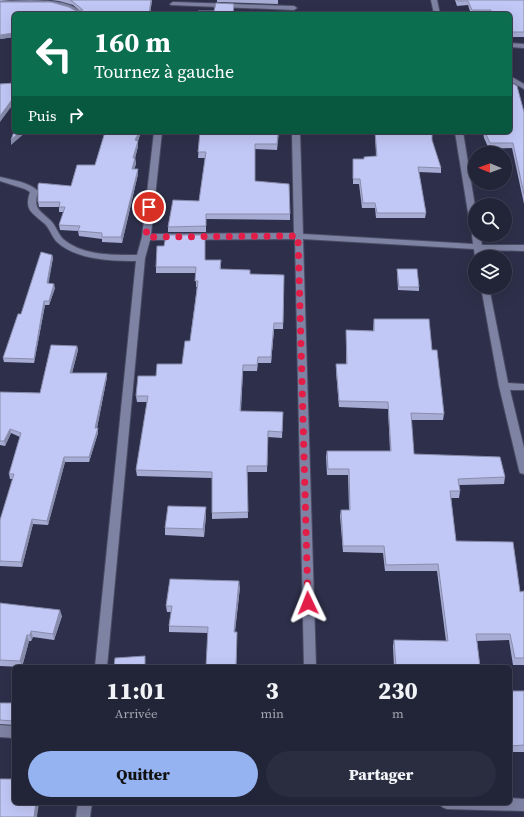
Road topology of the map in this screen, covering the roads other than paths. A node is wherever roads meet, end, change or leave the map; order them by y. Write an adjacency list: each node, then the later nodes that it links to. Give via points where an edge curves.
1 (294, 0): 5 (street)
2 (434, 0): 7 (street)
3 (0, 3): 6 (street, via 63,1 74,6)
4 (173, 5): 5 (street)
5 (294, 11)
6 (78, 12)
7 (437, 12)
8 (512, 46): 9 (street)
9 (524, 46)
10 (512, 79): 11 (street)
11 (524, 87)
12 (158, 134): 18 (street)
13 (296, 134): 17 (street)
14 (459, 134): 16 (street)
15 (0, 179): 22 (street, via 34,191 30,202 33,211 49,224 60,240 82,252 108,257)
16 (470, 198)
17 (298, 236): 18 (street); 20 (street); 28 (street)
18 (146, 237): 22 (street)
19 (477, 242): 20 (street)
20 (478, 248): 21 (street)
21 (524, 248)
22 (141, 258): 27 (street)
23 (486, 294): 24 (street)
24 (504, 386): 25 (street); 26 (street)
25 (524, 387)
26 (524, 470)
27 (102, 665)
28 (310, 665)
29 (0, 731): 30 (street)
30 (12, 732)
31 (85, 805): 34 (street)
32 (512, 805): 33 (street)
33 (524, 805)
34 (83, 817)

